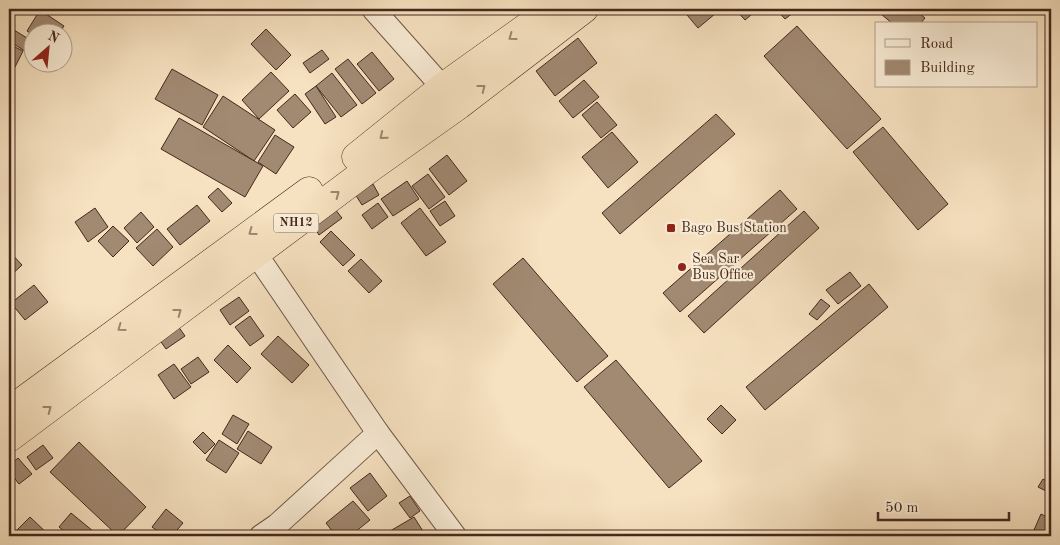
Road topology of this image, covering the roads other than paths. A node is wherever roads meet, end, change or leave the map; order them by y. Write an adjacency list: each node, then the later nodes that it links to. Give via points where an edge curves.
1 (373, 9): 4 (street)
2 (552, 9): 4 (highway, NH12, one-way to 4)
3 (584, 9): 4 (highway, NH12, one-way to 3)
4 (451, 96): 5 (highway, NH12, one-way to 4, via 365,172); 6 (highway, NH12, one-way to 6, via 357,157)
5 (256, 254): 7 (street); 8 (highway, NH12, one-way to 5)
6 (9, 411)
7 (378, 433): 9 (street); 10 (street)
8 (9, 438)
9 (275, 533)
10 (455, 536)

